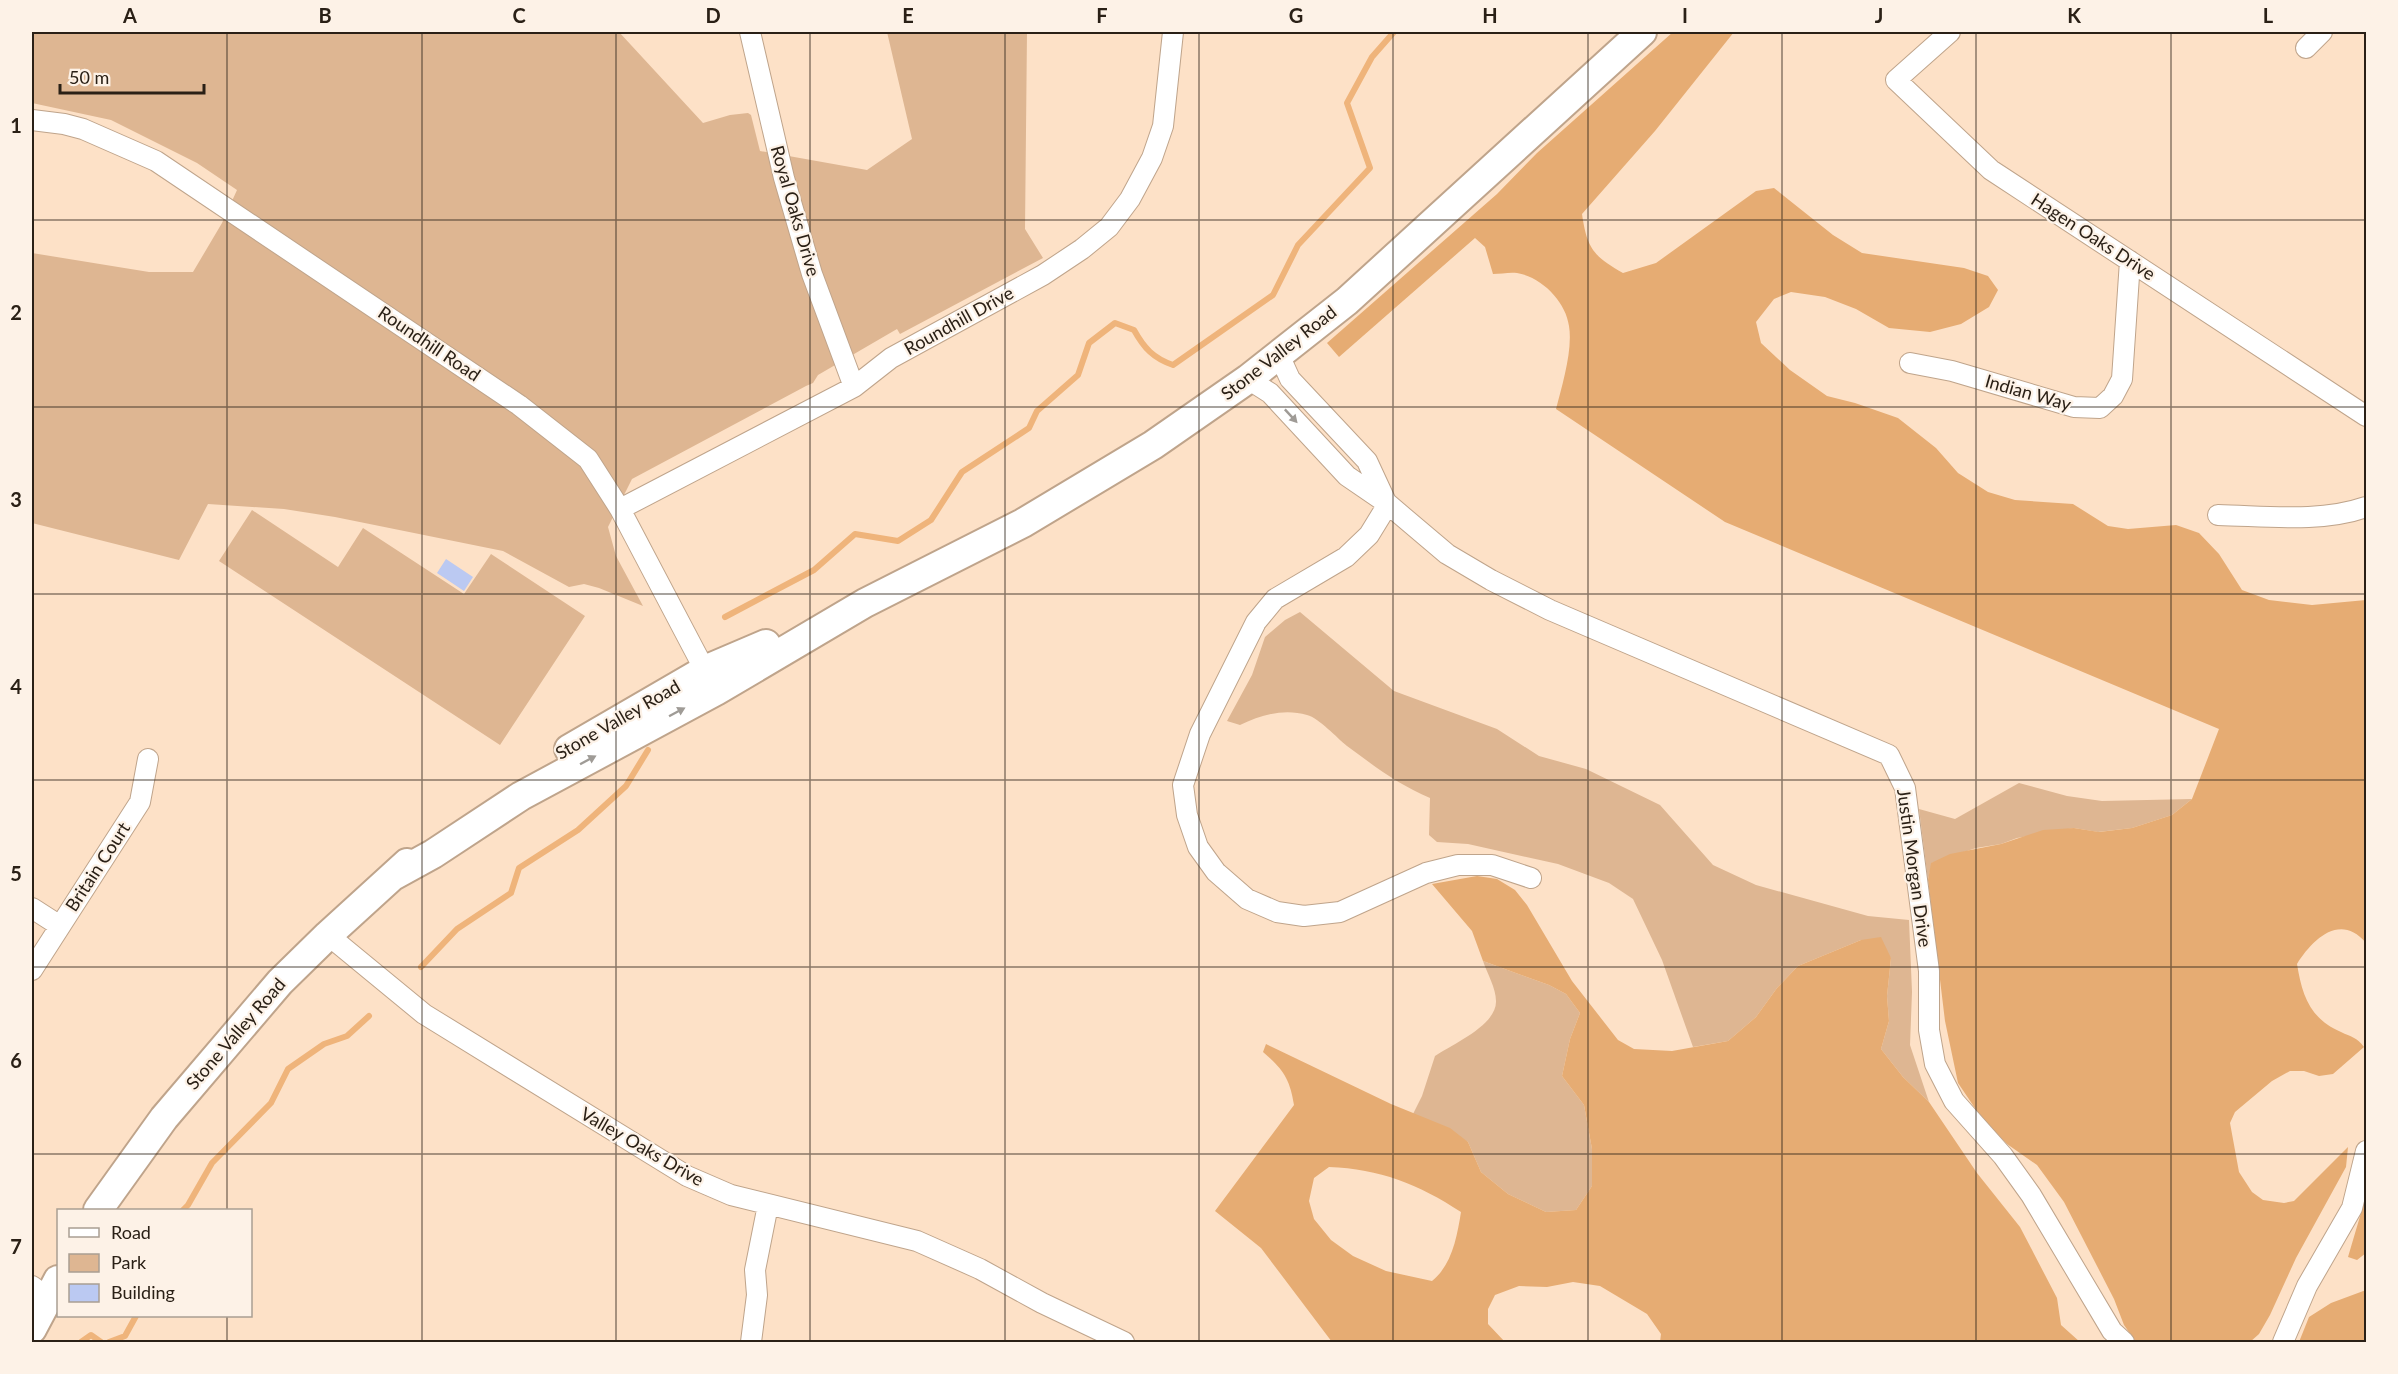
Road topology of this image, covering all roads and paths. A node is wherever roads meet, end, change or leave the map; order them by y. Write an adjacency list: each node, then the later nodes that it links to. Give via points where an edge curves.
1 (750, 32): 12 (street, Royal Oaks Drive, via 793,210)
2 (1173, 32): 12 (street, Roundhill Drive, via 1163,126 1152,158 1130,199 1109,227 1043,275 891,358)
3 (1642, 32): 9 (street, Stone Valley Road, via 1347,301)
4 (1950, 32): 8 (street, Hagen Oaks Drive, via 1896,80 1991,170)
5 (2322, 32): 6 (street)
6 (2306, 48)
7 (32, 120): 16 (street, Roundhill Road, via 83,129 156,160 528,411 588,459)
8 (2130, 261): 10 (street, Indian Way, via 2122,380 2100,408 2074,407 1952,371); 13 (street, Hagen Oaks Drive)
9 (1279, 356): 11 (street, Stone Valley Road); 14 (street, via 1290,379 1367,461)
10 (1910, 363)
11 (1248, 379): 14 (street, Justin Morgan Drive, one-way to 14, via 1270,393 1347,476); 18 (street, Stone Valley Road, via 1154,445 1023,523)
12 (854, 387): 16 (street, Roundhill Drive)
13 (2367, 416)
14 (1388, 504): 20 (street, via 1369,535 1346,557 1275,599 1256,622 1200,734 1183,785 1187,815 1198,847 1215,872 1246,899 1277,912 1304,916 1340,912 1426,873 1458,865 1492,865); 32 (street, Justin Morgan Drive, via 1447,554 1540,605 1889,755 1905,788 1929,971 1929,1030 1935,1064 1954,1101 2031,1195 2112,1331)
15 (2367, 507): 17 (street, via 2302,518)
16 (620, 508): 18 (street, Roundhill Road)
17 (2218, 515)
18 (710, 681): 23 (street, Stone Valley Road, via 393,876)
19 (148, 759): 22 (street, Britain Court, via 140,802)
20 (1531, 878)
21 (32, 908): 22 (street)
22 (60, 926): 24 (street, Britain Court)
23 (328, 935): 26 (street, Valley Oaks Drive, via 424,1014 613,1132 687,1176 731,1195); 27 (street, Stone Valley Road, via 280,982 164,1118)
24 (32, 970)
25 (2367, 1150): 33 (street, via 2352,1208 2307,1286)
26 (768, 1205): 30 (street, via 755,1270 757,1295); 31 (street, Valley Oaks Drive, via 917,1242 980,1269)
27 (99, 1209)
28 (46, 1288): 29 (street)
29 (32, 1329)
30 (751, 1342)
31 (1124, 1342)
32 (2124, 1342)
33 (2283, 1342)

